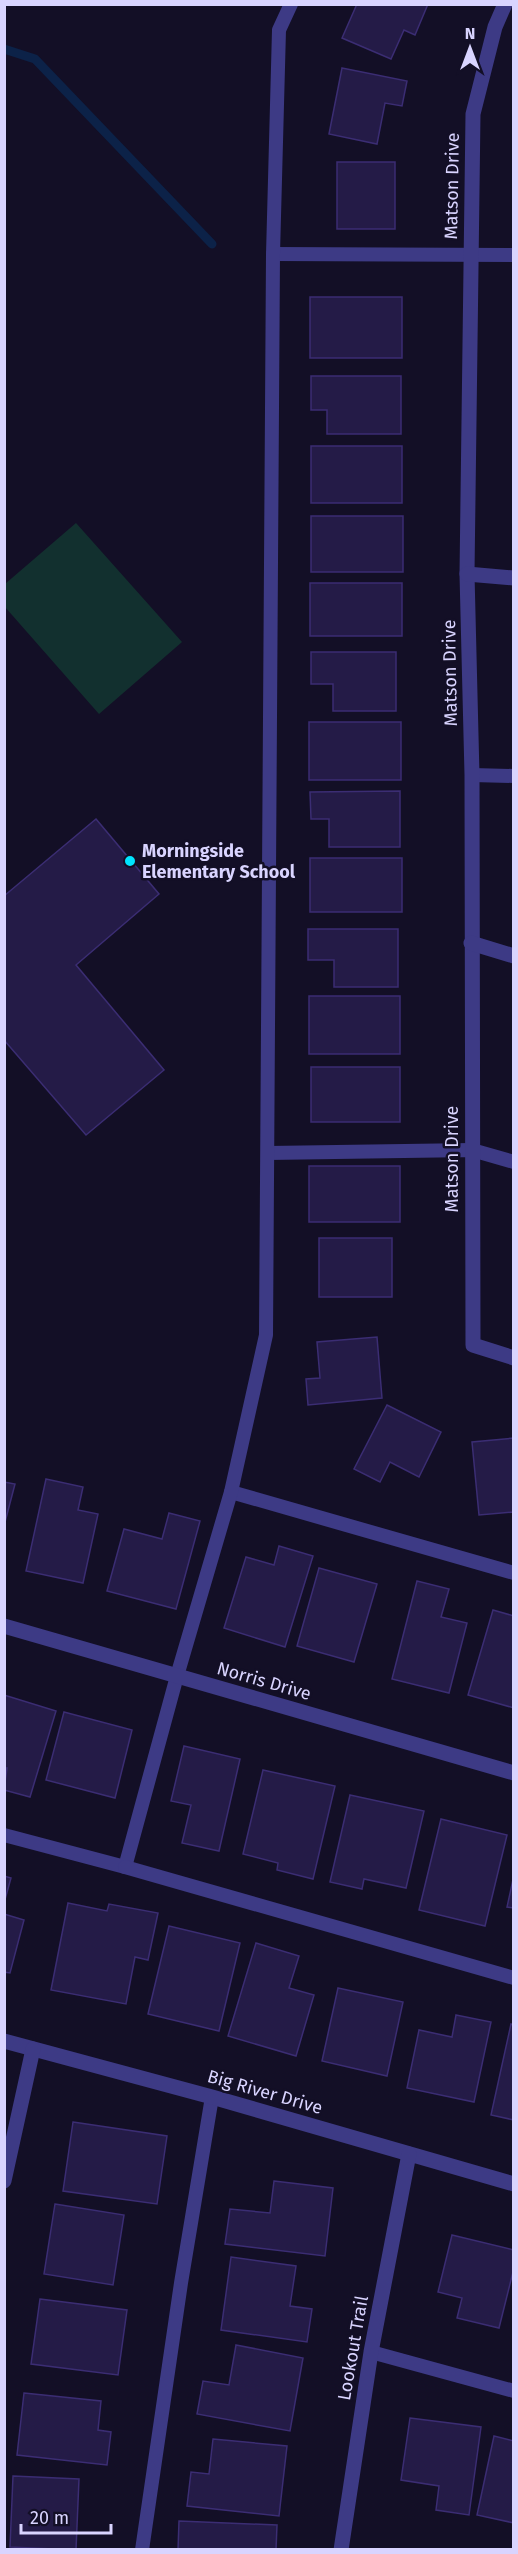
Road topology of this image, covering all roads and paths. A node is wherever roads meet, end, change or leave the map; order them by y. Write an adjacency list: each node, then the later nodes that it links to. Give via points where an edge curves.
1 (291, 4): 3 (lane, via 279,30)
2 (505, 4): 4 (street, Matson Drive, via 495,27 473,114)
3 (273, 254): 4 (lane); 13 (lane)
4 (471, 254): 5 (lane); 6 (street, Matson Drive)
5 (513, 255)
6 (467, 574): 7 (street); 8 (street, Matson Drive)
7 (513, 578)
8 (472, 775): 9 (lane); 10 (street, Matson Drive)
9 (513, 776)
10 (471, 943): 11 (street); 12 (street, Matson Drive)
11 (513, 956)
12 (472, 1150): 13 (lane); 14 (lane); 15 (street, Matson Drive, via 473,1345)
13 (268, 1154): 16 (lane, via 266,1335)
14 (513, 1162)
15 (513, 1358)
16 (231, 1492): 17 (lane); 19 (lane)
17 (513, 1573)
18 (4, 1626): 19 (street, Norris Drive)
19 (177, 1676): 20 (street, Norris Drive); 22 (lane)
20 (513, 1773)
21 (4, 1836): 22 (lane)
22 (125, 1867): 23 (lane)
23 (513, 1978)
24 (4, 2041): 25 (street, Big River Drive)
25 (33, 2049): 26 (street, Big River Drive); 28 (street)
26 (212, 2097): 27 (street, Big River Drive); 32 (lane)
27 (409, 2154): 29 (street, Big River Drive); 30 (street, Lookout Trail)
28 (4, 2181)
29 (513, 2184)
30 (371, 2352): 31 (lane); 33 (street, Lookout Trail)
31 (513, 2391)
32 (142, 2550)
33 (341, 2550)

